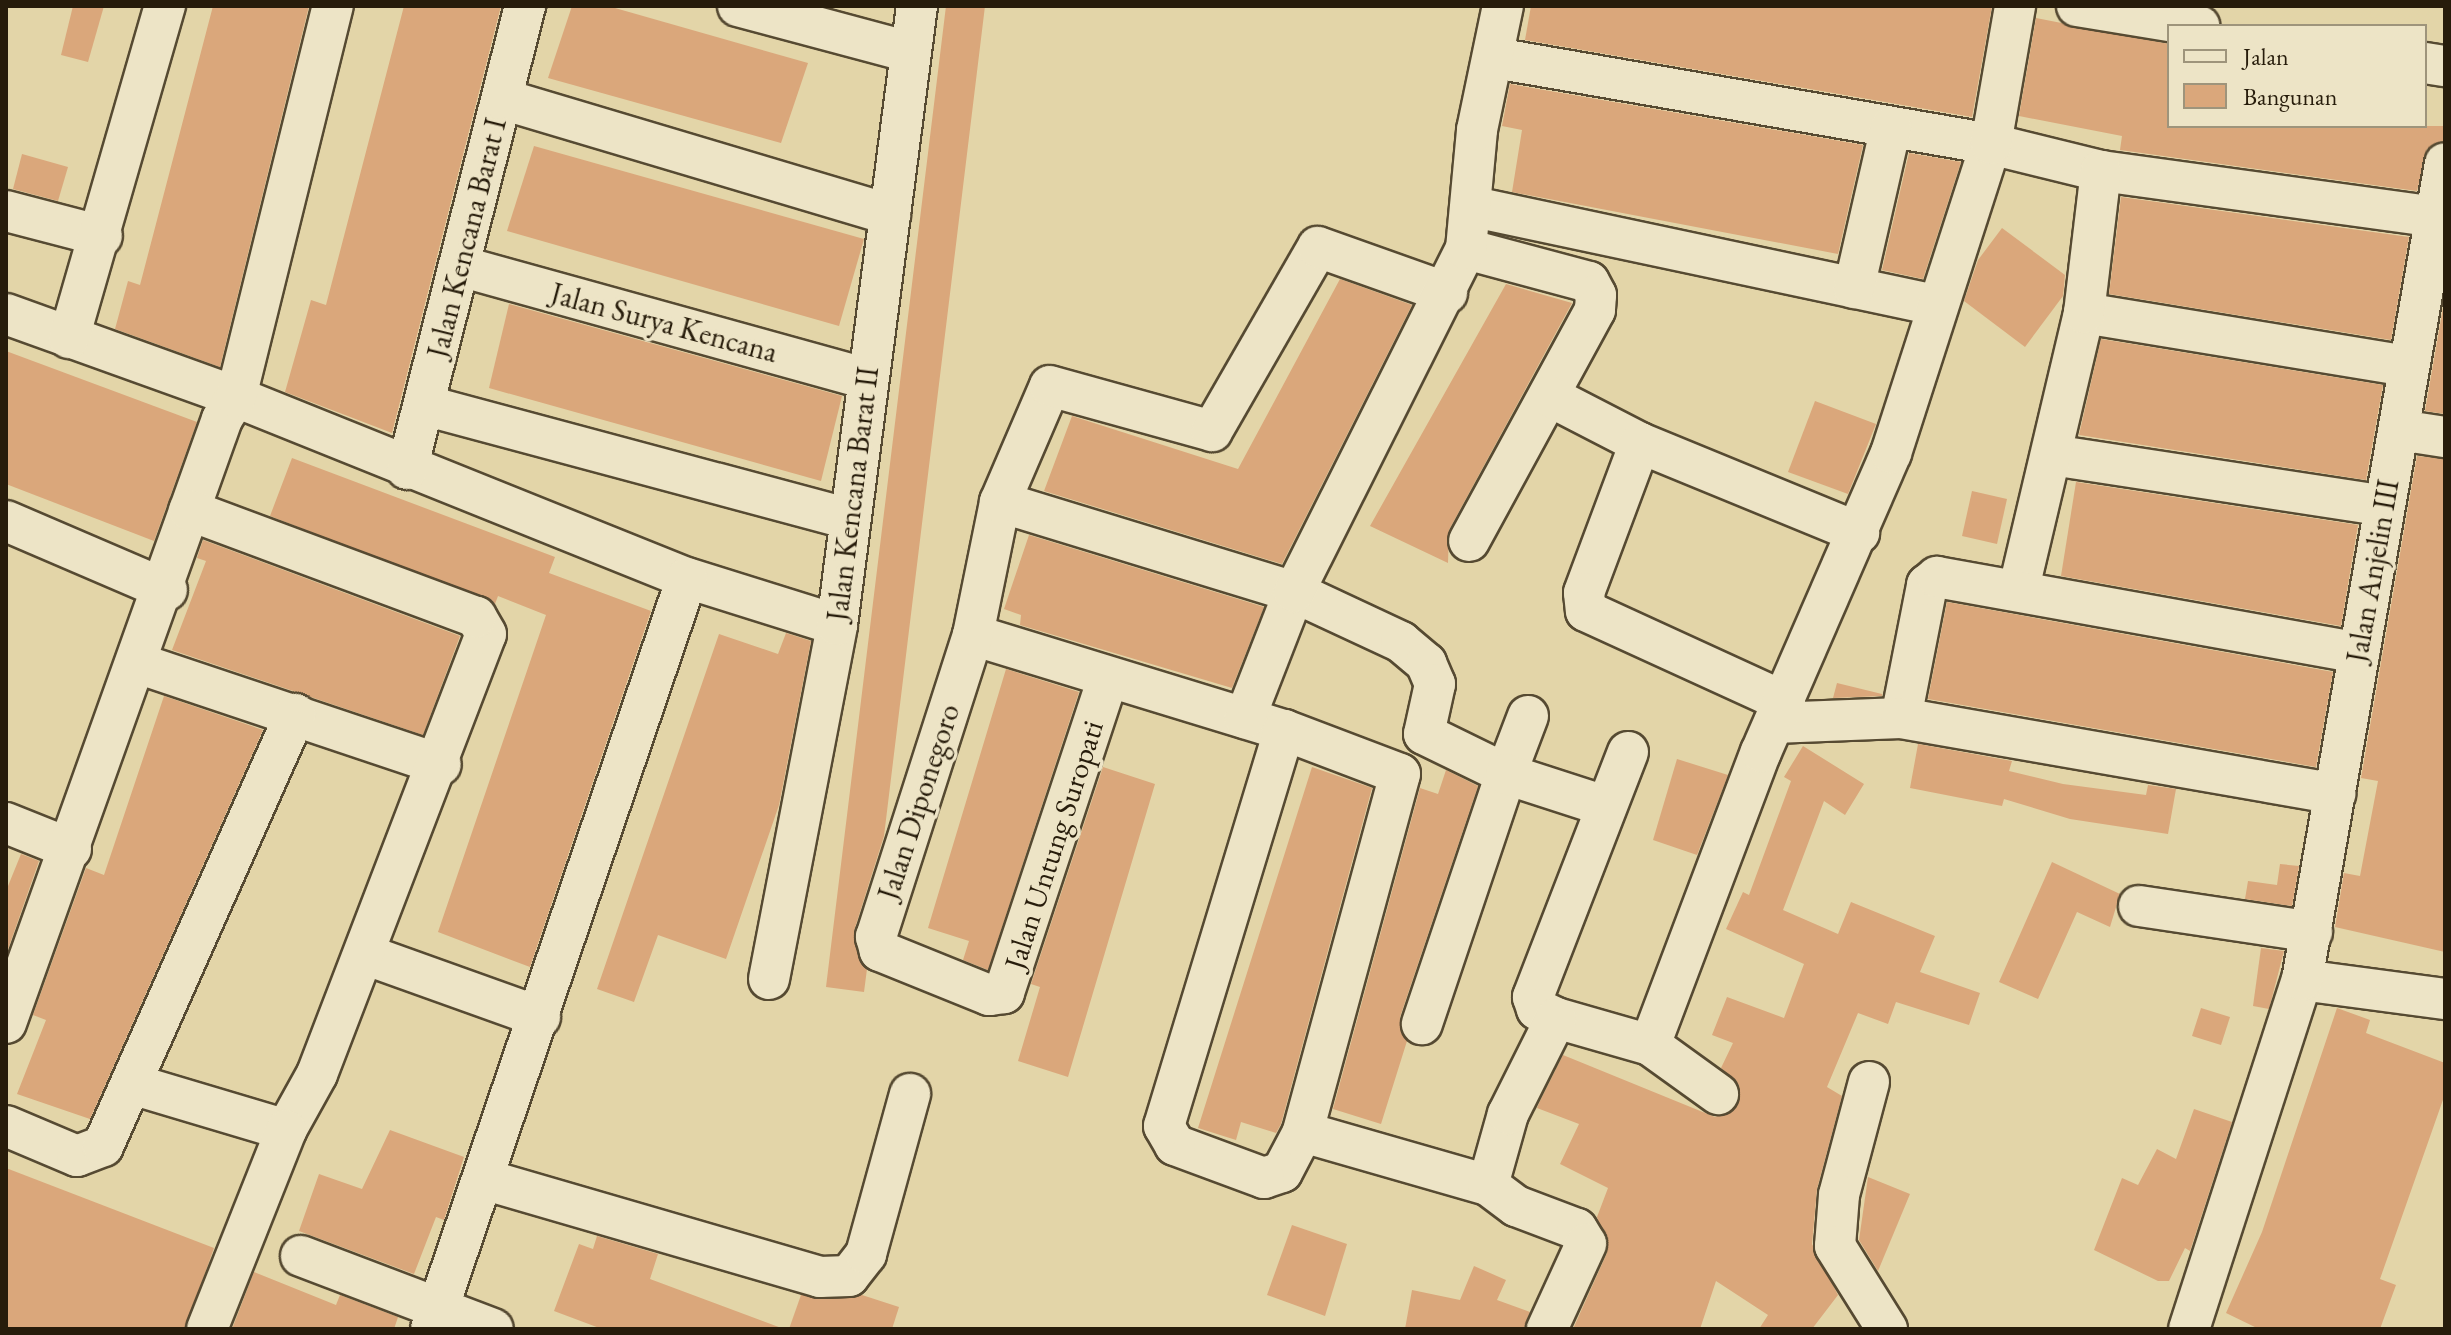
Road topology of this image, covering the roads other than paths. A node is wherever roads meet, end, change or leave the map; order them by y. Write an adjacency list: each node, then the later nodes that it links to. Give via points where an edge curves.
1 (165, 6): 21 (street)
2 (333, 6): 33 (street)
3 (525, 6): 12 (street, Jalan Kencana Barat I)
4 (738, 6): 10 (street)
5 (917, 6): 10 (street, Jalan Kencana Barat II)
6 (1503, 6): 11 (street)
7 (2015, 6): 14 (street)
8 (2077, 6): 9 (street)
9 (2187, 24)
10 (910, 52): 19 (street, Jalan Kencana Barat II)
11 (1495, 58): 13 (street); 17 (street, via 1477,130)
12 (502, 99): 19 (street); 23 (street, Jalan Kencana Barat I)
13 (1891, 127): 14 (street); 24 (street)
14 (1991, 144): 16 (street); 26 (street)
15 (2445, 163): 20 (street, Jalan Anjelin III)
16 (2101, 171): 20 (street); 27 (street)
17 (1474, 207): 22 (street); 24 (street)
18 (6, 211): 21 (street)
19 (890, 215): 31 (street, Jalan Kencana Barat II)
20 (2435, 217): 30 (street, Jalan Anjelin III)
21 (102, 236): 29 (street)
22 (1466, 249): 25 (street); 32 (street, via 1589,282 1595,310)
23 (460, 266): 31 (street, Jalan Surya Kencana); 34 (street, Jalan Kencana Barat I)
24 (1854, 288): 26 (street)
25 (1447, 293): 40 (street, via 1318,247 1222,424 1199,430 1050,386); 50 (street)
26 (1938, 306): 45 (street)
27 (2084, 313): 30 (street); 38 (street)
28 (6, 314): 29 (street)
29 (69, 338): 33 (street)
30 (2409, 366): 35 (street, Jalan Anjelin III)
31 (868, 379): 43 (street, Jalan Kencana Barat II)
32 (1549, 396): 37 (street); 46 (street)
33 (236, 397): 39 (street); 42 (street)
34 (424, 405): 39 (street, Jalan Kencana Barat I); 43 (street)
35 (2399, 430): 36 (street); 41 (street, Jalan Anjelin III)
36 (2445, 437)
37 (1640, 443): 45 (street); 56 (street, via 1584,593 1586,611)
38 (2052, 455): 41 (street); 48 (street)
39 (407, 469): 47 (street)
40 (1000, 502): 50 (street); 52 (street)
41 (2384, 506): 53 (street, Jalan Anjelin III)
42 (189, 510): 49 (street); 63 (street, via 485,625)
43 (850, 519): 51 (street, Jalan Kencana Barat II)
44 (6, 521): 49 (street)
45 (1859, 533): 56 (street)
46 (1469, 541)
47 (687, 578): 51 (street); 76 (street)
48 (2019, 588): 53 (street); 60 (street, via 1932,579)
49 (167, 590): 54 (street)
50 (1294, 592): 59 (street); 64 (street, via 1417,652 1435,684 1424,734)
51 (837, 625): 73 (street, Jalan Kencana Barat II)
52 (973, 635): 55 (street); 72 (street, Jalan Diponegoro, via 876,937)
53 (2359, 653): 65 (street, Jalan Anjelin III)
54 (140, 664): 57 (street); 68 (street)
55 (1108, 678): 59 (street); 72 (street, Jalan Untung Suropati, via 1004,993 989,995)
56 (1780, 712): 60 (street); 80 (street)
57 (295, 714): 63 (street); 82 (street)
58 (1528, 716): 64 (street)
59 (1245, 718): 61 (street)
60 (1901, 718): 65 (street)
61 (1284, 730): 87 (street, via 1388,766 1402,785); 87 (street, via 1165,1137 1264,1178 1282,1172)
62 (1628, 752): 66 (street)
63 (441, 765): 71 (street)
64 (1506, 774): 66 (street); 79 (street)
65 (2335, 794): 70 (street, Jalan Anjelin III)
66 (1605, 806): 77 (street, via 1533,997 1537,1009)
67 (6, 823): 68 (street)
68 (71, 849): 78 (street)
69 (2139, 906): 70 (street)
70 (2312, 932): 74 (street, Jalan Anjelin III)
71 (364, 954): 76 (street); 86 (street, via 317,1074)
72 (895, 962)
73 (769, 979)
74 (2302, 980): 75 (street); 96 (street, Jalan Anjelin III)
75 (2445, 999)
76 (540, 1017): 88 (street)
77 (1556, 1018): 80 (street); 89 (street, via 1508,1114)
78 (6, 1023)
79 (1422, 1024)
80 (1650, 1045): 84 (street)
81 (1869, 1082): 95 (street, via 1839,1195 1835,1246)
82 (132, 1084): 85 (street, via 116,1125 93,1155 77,1156); 86 (street)
83 (910, 1094): 88 (street, via 866,1254 849,1276 820,1277)
84 (1718, 1094)
85 (6, 1126)
86 (286, 1130): 92 (street)
87 (1303, 1132): 89 (street)
88 (483, 1179): 91 (street)
89 (1488, 1185): 94 (street, via 1516,1206 1585,1236)
90 (301, 1256): 91 (street)
91 (435, 1319): 93 (street)
92 (207, 1329)
93 (493, 1329)
94 (1547, 1329)
95 (1887, 1329)
96 (2189, 1329)

